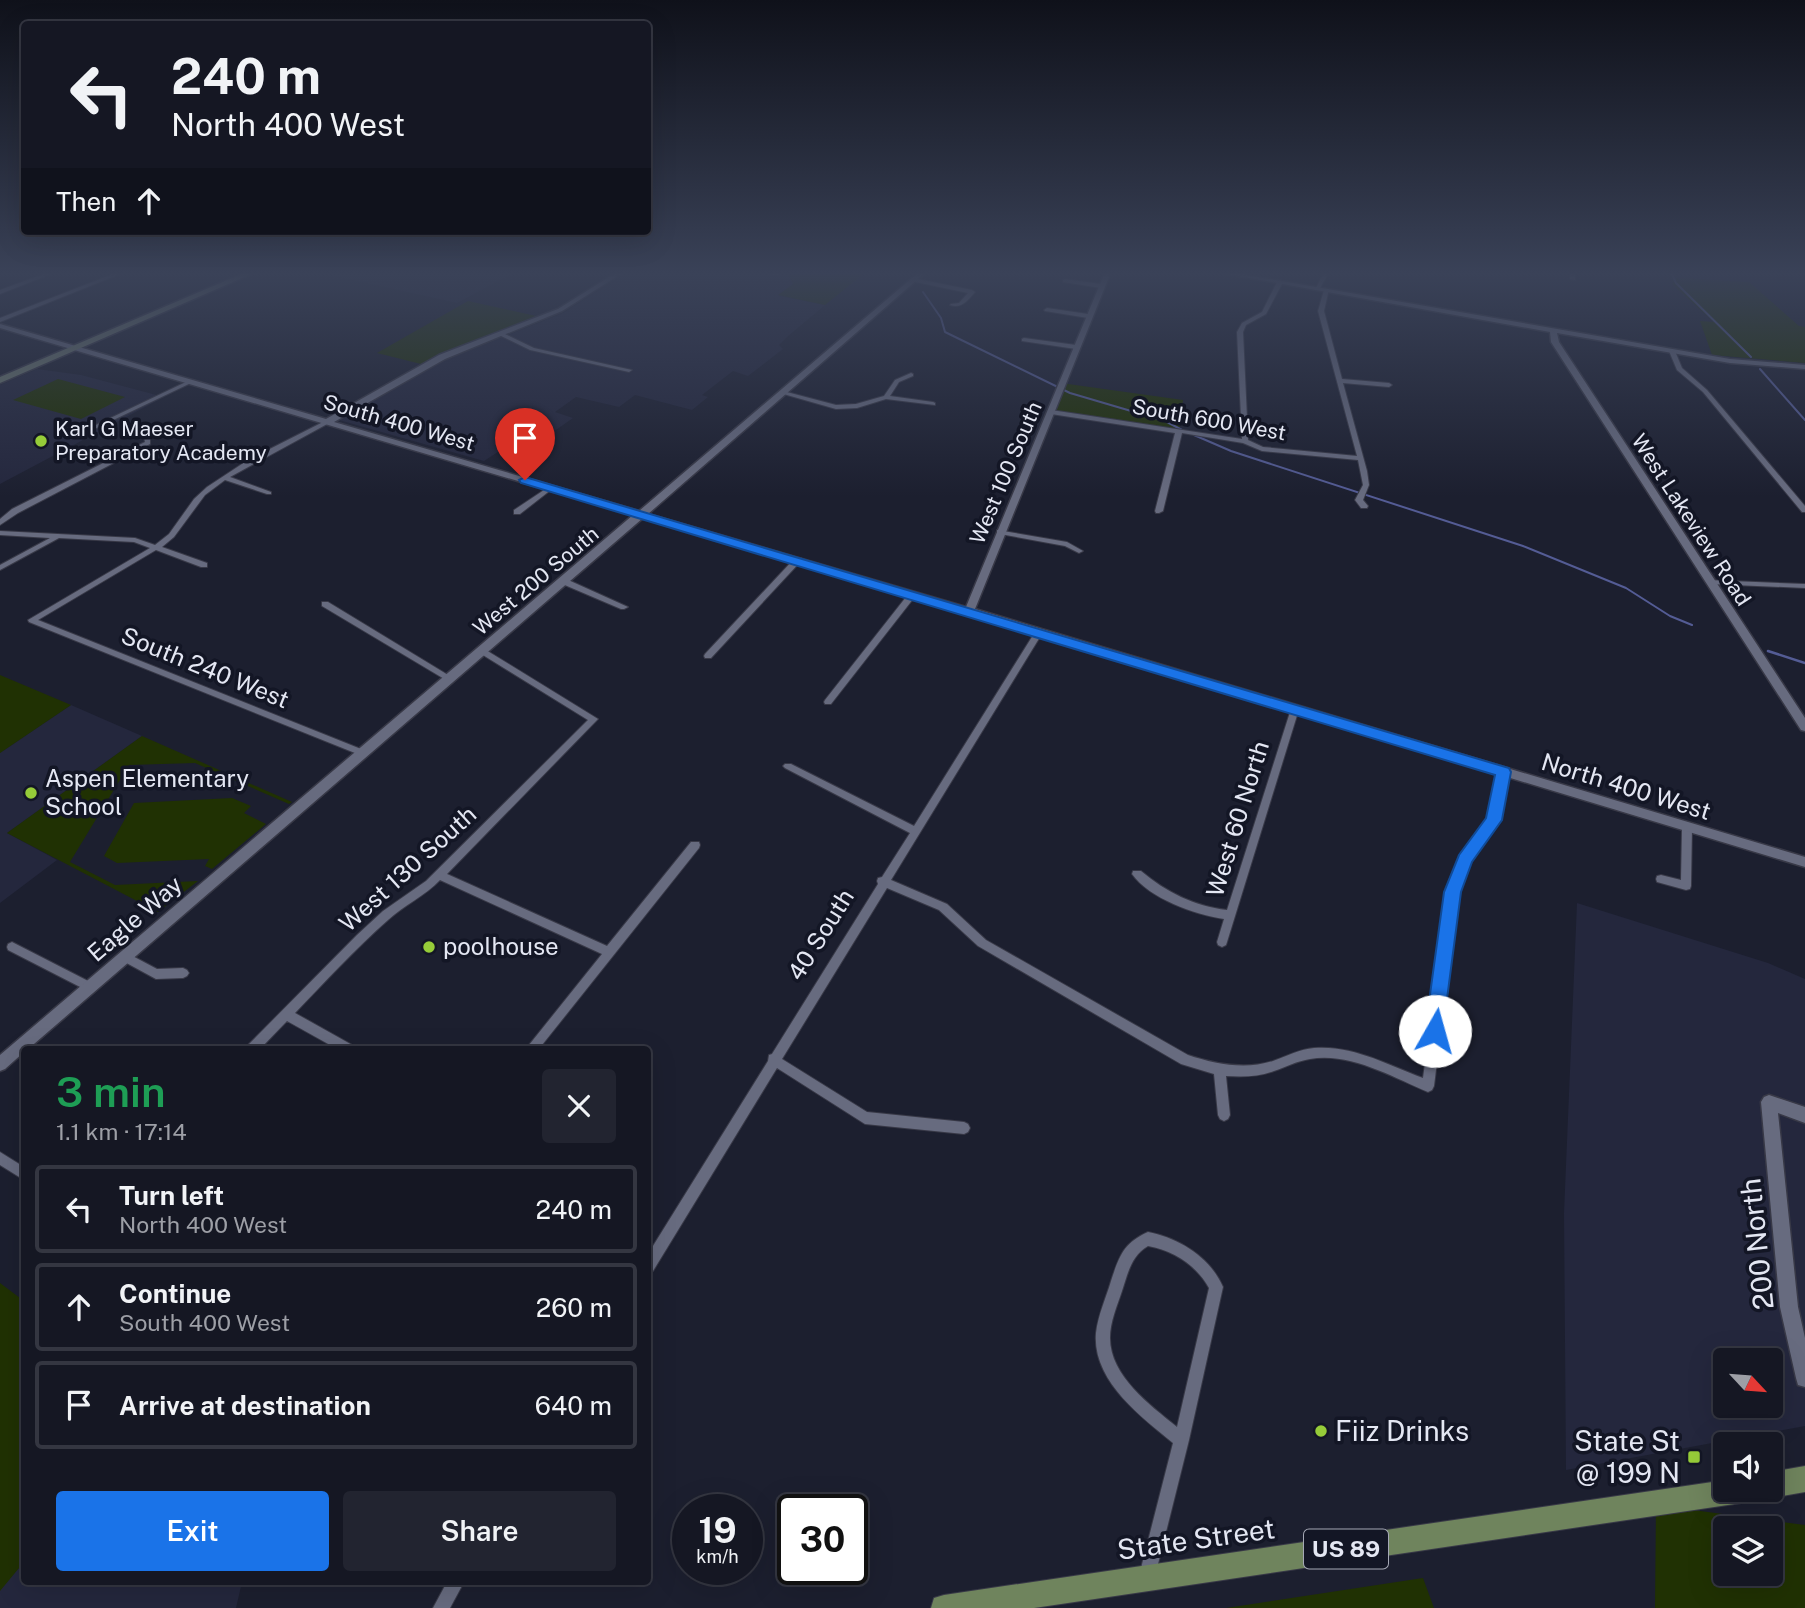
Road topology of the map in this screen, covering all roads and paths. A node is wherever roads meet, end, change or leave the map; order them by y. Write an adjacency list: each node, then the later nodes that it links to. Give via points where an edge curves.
1 (72, 347): 10 (street)
2 (468, 347): 23 (street)
3 (533, 347): 13 (street)
4 (836, 347): 19 (street, West 200 South)
5 (1076, 347): 22 (street, West 100 South)
6 (1241, 347): 27 (street)
7 (1331, 347): 16 (street)
8 (1558, 347): 47 (street, West Lakeview Road)
9 (1650, 347): 11 (street)
10 (75, 348): 15 (main road); 17 (street, South 400 West)
11 (1672, 351): 12 (street); 33 (street, via 1679,369 1705,391)
12 (1805, 367)
13 (629, 370)
14 (911, 375): 20 (street, via 897,381)
15 (0, 380)
16 (1340, 381): 18 (street); 28 (street)
17 (190, 382): 23 (street, South 400 West); 25 (street)
18 (1389, 385)
19 (783, 393): 20 (street, via 835,407); 36 (street, West 200 South)
20 (886, 397): 21 (street)
21 (933, 404)
22 (1051, 412): 24 (street, South 600 West); 38 (street, West 100 South)
23 (327, 422): 29 (street); 30 (street, South 400 West)
24 (1179, 431): 27 (street, South 600 West); 34 (street)
25 (82, 433)
26 (147, 437): 37 (street, via 148,443)
27 (1245, 441): 28 (street, South 600 West, via 1262,449)
28 (1361, 458): 32 (street, via 1366,485 1359,500)
29 (226, 478): 31 (street); 41 (street, via 198,498 180,526)
30 (550, 488): 35 (street); 36 (street, South 400 West)
31 (269, 493)
32 (1364, 506)
33 (1805, 510)
34 (1159, 511)
35 (517, 512)
36 (641, 514): 43 (street, South 400 West); 46 (street, West 200 South)
37 (3, 520)
38 (1000, 532): 42 (street, via 1067,544); 52 (street, West 100 South)
39 (0, 533): 40 (street)
40 (60, 535): 41 (street, via 135,540); 45 (street)
41 (156, 548): 44 (street); 61 (street, South 240 West, via 32,620)
42 (1079, 551)
43 (798, 560): 49 (street, South 400 West); 55 (street)
44 (204, 565)
45 (0, 568)
46 (563, 581): 51 (street); 54 (street, West 200 South)
47 (1710, 582): 48 (street); 60 (street, West Lakeview Road)
48 (1805, 586)
49 (913, 594): 52 (street, South 400 West); 58 (street)
50 (325, 604): 57 (street)
51 (624, 607)
52 (969, 611): 53 (street, South 400 West)
53 (1039, 632): 56 (street, South 400 West); 66 (street, 40 South)
54 (481, 650): 57 (street, West 200 South); 70 (street, West 130 South, via 594,719)
55 (708, 656)
56 (1153, 665): 59 (street, North 400 West)
57 (449, 678): 61 (street, West 200 South)
58 (828, 702)
59 (1295, 709): 63 (street, North 400 West); 73 (street, West 60 North)
60 (1805, 727)
61 (363, 753): 64 (street, West 200 South)
62 (788, 766): 66 (street)
63 (1504, 772): 65 (street, North 400 West); 88 (street, via 1494,820 1465,860 1452,892 1428,1086 1328,1053 1305,1055 1263,1069)
64 (299, 808): 77 (street, Eagle Way)
65 (1687, 827): 68 (street, North 400 West); 71 (street, via 1686,886)
66 (915, 831): 72 (street, 40 South)
67 (695, 845): 76 (street)
68 (1805, 862)
69 (1138, 874): 73 (street, via 1170,895)
70 (439, 875): 76 (street); 80 (street, West 130 South, via 387,914)
71 (1661, 879)
72 (882, 881): 86 (street, 40 South); 88 (street, via 943,907 982,943 1160,1047)
73 (1230, 915): 74 (street, West 60 North)
74 (1222, 942)
75 (12, 947): 79 (street)
76 (609, 952): 85 (street)
77 (125, 957): 78 (street, via 156,974); 79 (street, Eagle Way)
78 (183, 973)
79 (90, 987): 82 (street, Eagle Way)
80 (285, 1014): 83 (street, West 130 South); 84 (street)
81 (21, 1046): 87 (street, Eagle Way)
82 (21, 1046)
83 (255, 1046)
84 (343, 1046)
85 (534, 1046)
86 (773, 1059): 91 (street, via 865,1118); 94 (street, 40 South)
87 (0, 1064)
88 (1220, 1070): 89 (street)
89 (1224, 1115)
90 (1805, 1115): 95 (street, 200 North, via 1769,1102 1789,1307)
91 (964, 1128)
92 (0, 1158): 93 (street)
93 (21, 1172)
94 (651, 1261)
95 (1805, 1378)
96 (1181, 1440): 96 (street, via 1216,1287 1211,1274 1161,1240 1147,1239 1136,1243 1124,1262 1104,1327 1105,1357 1112,1374); 100 (street)
97 (1805, 1479): 98 (main road)
98 (1783, 1483)
99 (1713, 1495): 100 (main road, State Street / US 89)
100 (1146, 1578): 103 (main road, State Street / US 89)
101 (454, 1585): 102 (street)
102 (441, 1608)
103 (944, 1608)

